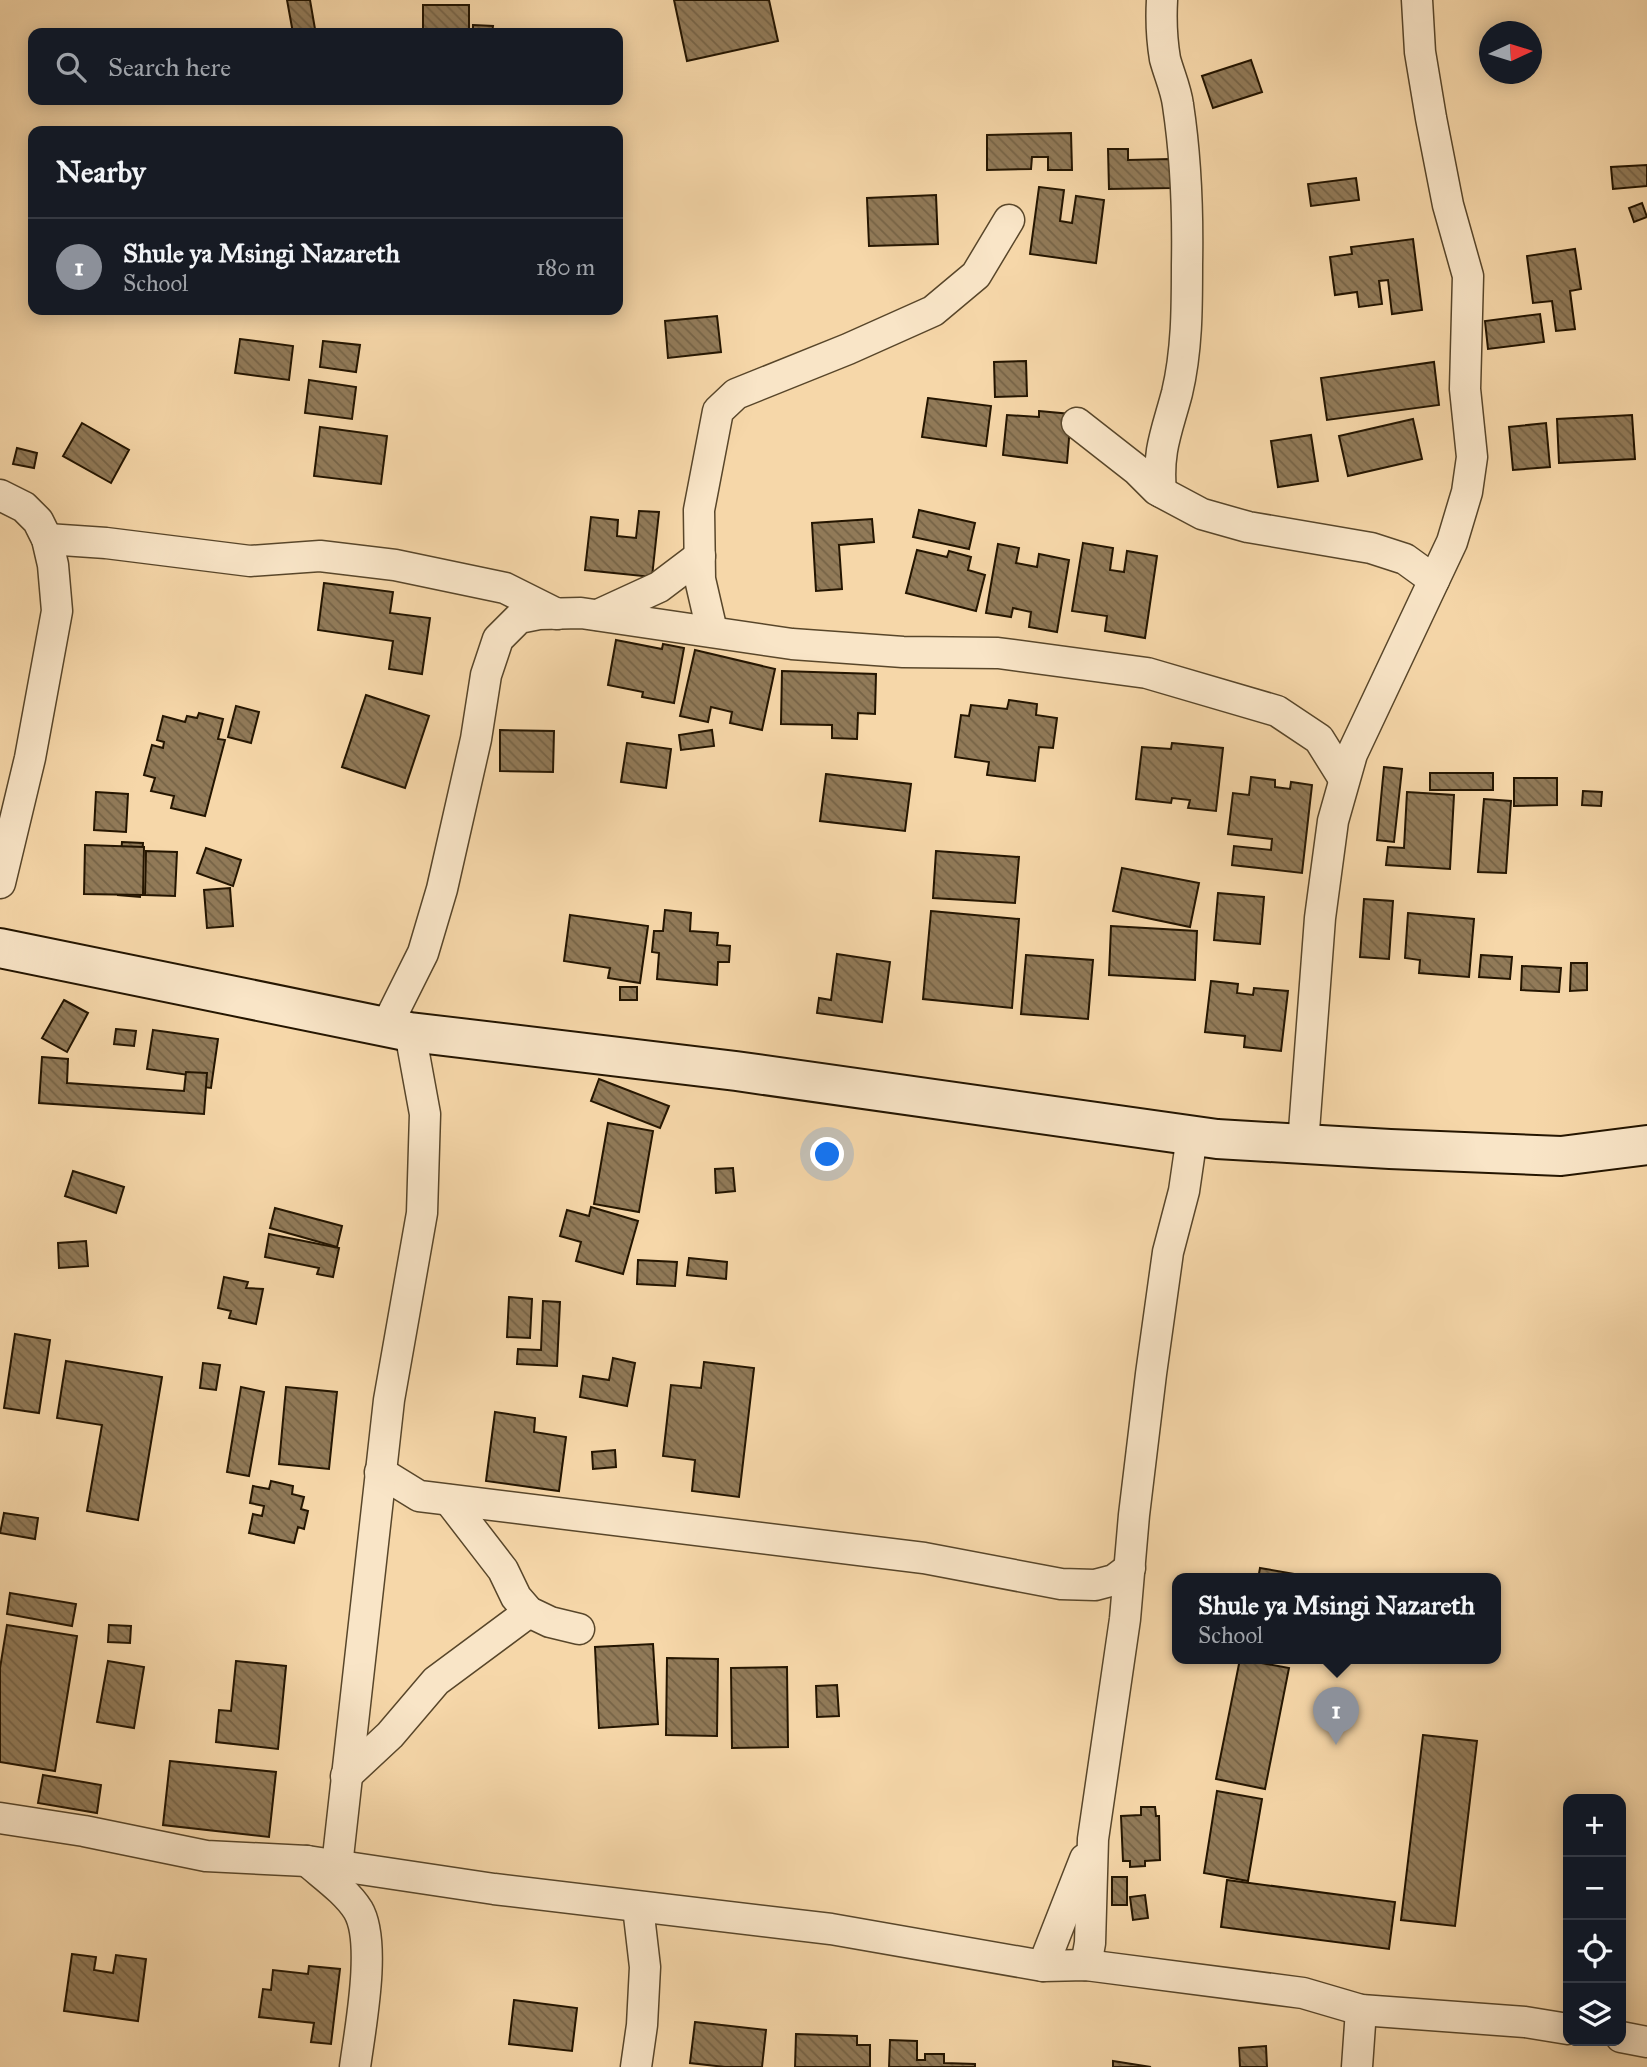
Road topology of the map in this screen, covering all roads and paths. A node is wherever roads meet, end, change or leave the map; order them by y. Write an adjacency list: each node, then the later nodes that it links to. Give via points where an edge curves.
1 (1162, 0): 5 (street, via 1165,57 1178,102 1183,151 1188,262 1187,333 1177,393 1161,446)
2 (1417, 0): 9 (street, via 1431,118 1468,276 1465,389 1472,457 1452,542)
3 (1009, 220): 8 (street, via 976,275 933,311 736,394 718,411 699,510)
4 (1077, 423): 5 (street)
5 (1161, 492): 9 (street, via 1202,514 1248,527 1371,548 1405,559)
6 (0, 495): 7 (street, via 24,507)
7 (47, 539): 10 (street, via 250,561 320,556 394,565 505,588); 14 (street, via 57,611 30,758)
8 (700, 556): 11 (street, via 659,587); 12 (street, via 700,579)
9 (1434, 580): 13 (street)
10 (558, 614): 11 (street); 16 (street, via 519,618 498,639 486,675 442,889)
11 (598, 615): 12 (street)
12 (712, 631): 13 (street, via 855,650 998,653 1147,673 1278,711 1319,739)
13 (1344, 779): 18 (street, via 1333,821 1320,918)
14 (0, 883)
15 (0, 948): 16 (street)
16 (398, 1030): 17 (street, via 736,1071); 20 (street, via 425,1114 422,1213)
17 (1192, 1136): 18 (street); 22 (street, via 1168,1252)
18 (1303, 1144): 19 (street, via 1561,1156)
19 (1647, 1145)
20 (380, 1472): 21 (street, via 419,1496); 27 (street)
21 (449, 1500): 23 (street, via 924,1558); 24 (street)
22 (1130, 1569): 23 (street, via 1114,1580); 25 (street)
23 (1075, 1584): 25 (street)
24 (529, 1612): 26 (street); 27 (street, via 436,1681 390,1735)
25 (1125, 1619): 29 (street)
26 (579, 1629)
27 (346, 1776): 31 (street)
28 (0, 1818): 30 (street, via 205,1856)
29 (1093, 1839): 33 (street); 34 (street)
30 (307, 1861): 31 (street); 39 (street, via 344,1894 365,1925 366,1982)
31 (337, 1866): 32 (street)
32 (638, 1907): 34 (street, via 831,1929); 40 (street, via 645,1967)
33 (1086, 1965): 34 (street); 35 (street, via 1303,1993)
34 (1043, 1966)
35 (1360, 2010): 36 (street); 41 (street)
36 (1563, 2028)
37 (1626, 2039): 38 (street)
38 (1647, 2042)
39 (355, 2067)
40 (636, 2067)
41 (1357, 2067)

